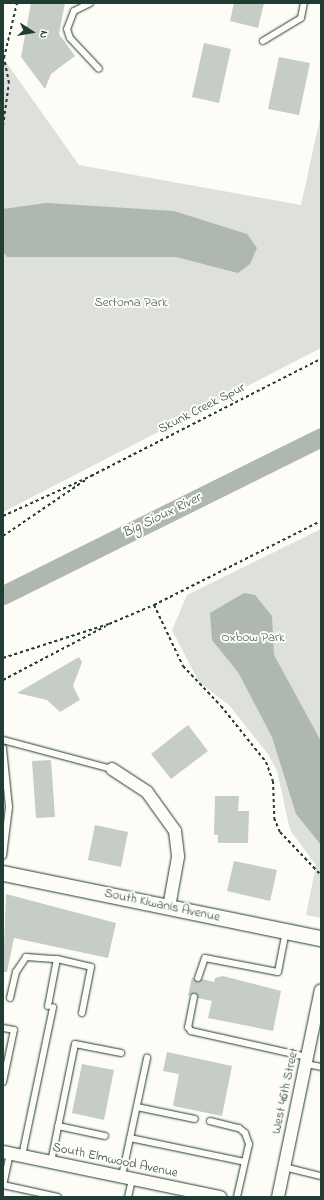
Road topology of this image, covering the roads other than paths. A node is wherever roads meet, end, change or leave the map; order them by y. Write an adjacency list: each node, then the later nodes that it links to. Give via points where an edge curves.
1 (90, 3): 4 (lane, via 74,11 67,29 70,38)
2 (304, 3): 3 (lane, via 301,18)
3 (263, 42)
4 (99, 69)
5 (3, 740): 7 (lane)
6 (3, 748): 8 (lane, via 9,807)
7 (112, 769): 10 (street, via 143,788 175,831 178,857)
8 (3, 856)
9 (3, 873): 10 (street, South Kiwanis Avenue)
10 (169, 907): 11 (street, South Kiwanis Avenue)
11 (286, 931): 12 (street, South Kiwanis Avenue); 14 (lane, via 278,972 205,958)
12 (321, 938)
13 (57, 959): 17 (lane, via 26,958 16,972); 18 (lane, via 91,967); 31 (lane, via 50,1007)
14 (198, 978)
15 (321, 990): 22 (street, West 46th Street)
16 (194, 997): 22 (lane, via 188,1027 190,1031)
17 (10, 998)
18 (82, 1013)
19 (3, 1028): 24 (lane, via 14,1030)
20 (121, 1053): 28 (lane, via 75,1044)
21 (147, 1058): 25 (lane)
22 (306, 1060): 23 (lane); 34 (street, West 46th Street)
23 (321, 1067)
24 (3, 1082)
25 (137, 1107): 26 (lane); 30 (lane)
26 (195, 1118)
27 (210, 1121): 33 (lane, via 239,1128 245,1134 249,1144)
28 (58, 1126): 29 (lane); 32 (lane)
29 (104, 1136)
30 (130, 1138): 33 (lane); 36 (lane)
31 (12, 1154): 32 (street, South Elmwood Avenue); 37 (lane)
32 (51, 1162): 36 (street, South Elmwood Avenue)
33 (245, 1162): 41 (lane)
34 (284, 1167): 35 (lane); 42 (street, West 46th Street)
35 (321, 1176)
36 (127, 1177): 39 (lane); 40 (street, South Elmwood Avenue)
37 (3, 1186): 38 (lane)
38 (58, 1197)
39 (128, 1197)
40 (220, 1197)
41 (237, 1197)
42 (278, 1197)

